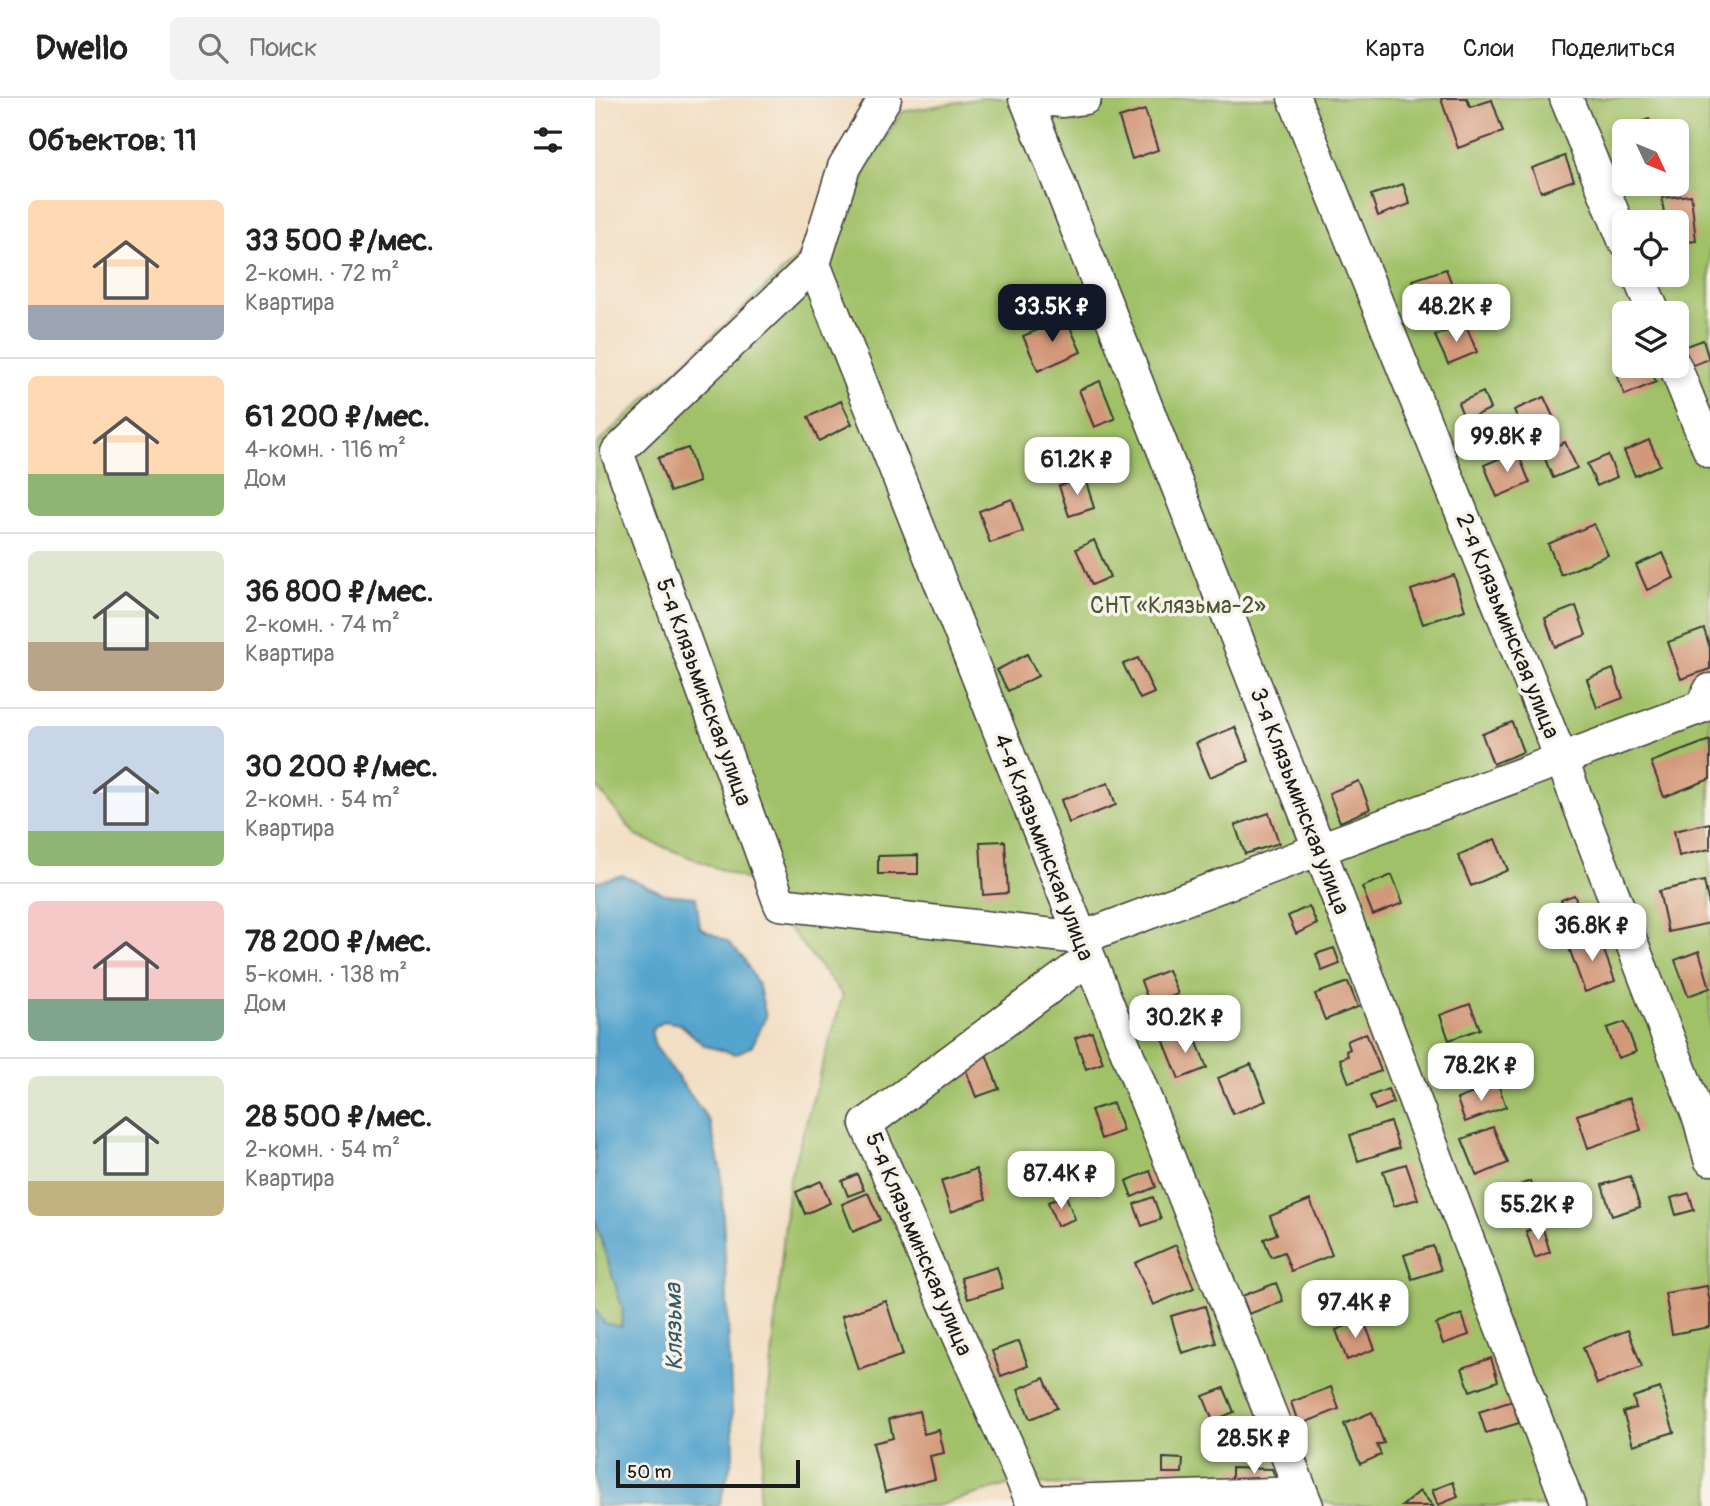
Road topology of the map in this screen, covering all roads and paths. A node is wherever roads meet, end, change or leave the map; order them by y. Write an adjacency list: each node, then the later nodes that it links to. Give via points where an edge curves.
1 (885, 98): 7 (lane, via 844,167)
2 (1025, 98): 3 (lane, via 1063,102); 12 (lane, 3-я Клязьминская улица)
3 (1085, 98)
4 (1294, 98): 11 (lane, 2-я Клязьминская улица)
5 (1566, 98): 6 (lane)
6 (1612, 211)
7 (814, 264): 13 (lane, 4-я Клязьминская улица); 13 (lane, 5-я Клязьминская улица, via 617,452 780,904)
8 (1680, 378): 9 (lane)
9 (1710, 452)
10 (1705, 698): 11 (lane)
11 (1561, 758): 12 (lane); 14 (lane, 2-я Клязьминская улица, via 1700,1121)
12 (1319, 848): 13 (lane); 17 (lane, 3-я Клязьминская улица)
13 (1084, 948): 15 (lane, 4-я Клязьминская улица); 16 (lane, 5-я Клязьминская улица, via 866,1124)
14 (1710, 1159)
15 (1304, 1499): 16 (lane)
16 (1031, 1504)
17 (1569, 1506)

